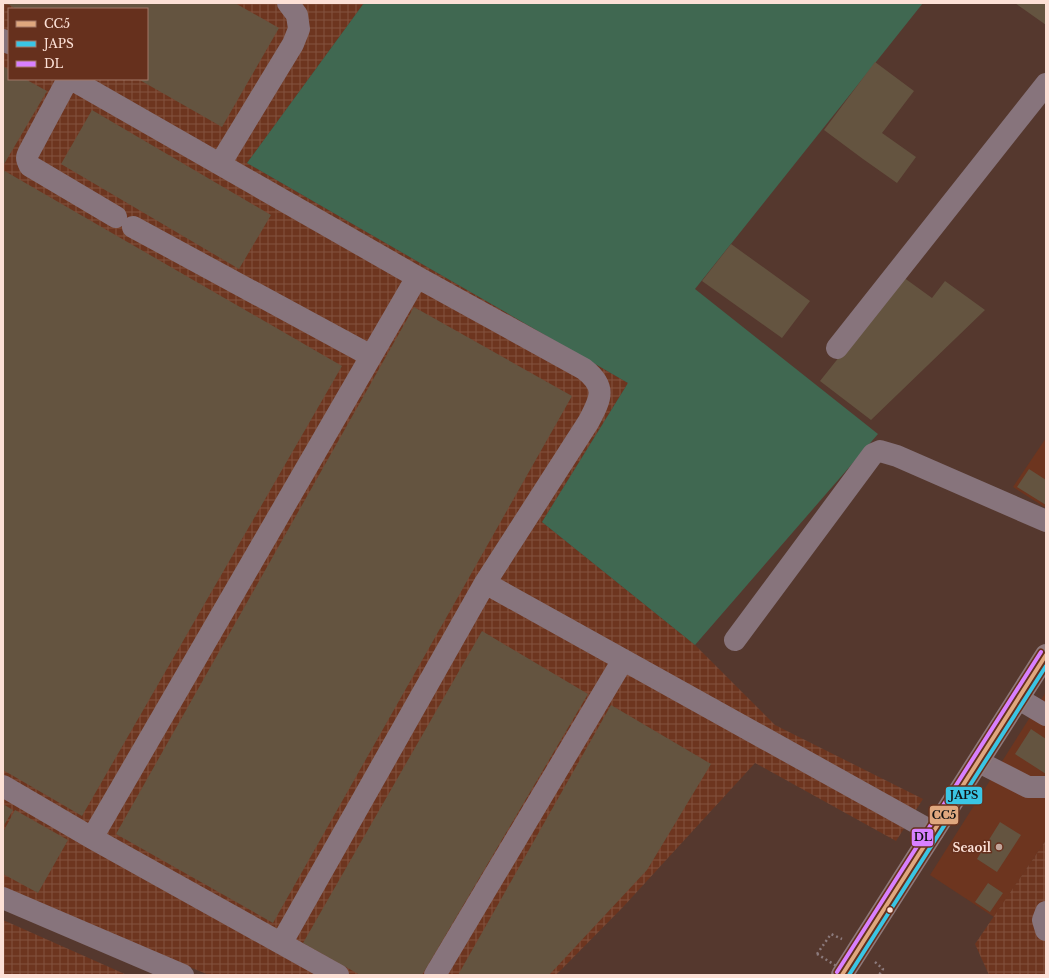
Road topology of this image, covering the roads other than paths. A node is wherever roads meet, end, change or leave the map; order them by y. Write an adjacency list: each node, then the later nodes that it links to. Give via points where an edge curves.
1 (288, 3): 5 (street, via 298,15 299,29 293,44)
2 (67, 80): 8 (street, via 27,156 26,160 30,166 124,222)
3 (73, 80): 5 (street)
4 (1046, 84): 7 (street)
5 (220, 164): 6 (street)
6 (417, 277): 8 (street); 10 (street, via 584,369 600,389 598,403 589,421)
7 (837, 348)
8 (371, 356): 20 (street)
9 (1046, 521): 11 (street, via 880,451 873,454)
10 (485, 583): 13 (street); 24 (street)
11 (734, 640)
12 (1046, 655): 14 (highway)
13 (623, 660): 19 (street); 27 (street)
14 (1019, 699): 15 (street); 16 (highway)
15 (1046, 715)
16 (978, 762): 18 (street, via 1028,787); 19 (highway)
17 (3, 786): 20 (street)
18 (1046, 787)
19 (933, 832): 28 (highway)
20 (92, 838): 24 (street)
21 (3, 898): 25 (street)
22 (1046, 912): 23 (street, via 1043,920)
23 (1046, 930)
24 (282, 942): 26 (street)
25 (183, 975)
26 (338, 975)
27 (435, 975)
28 (842, 975)

